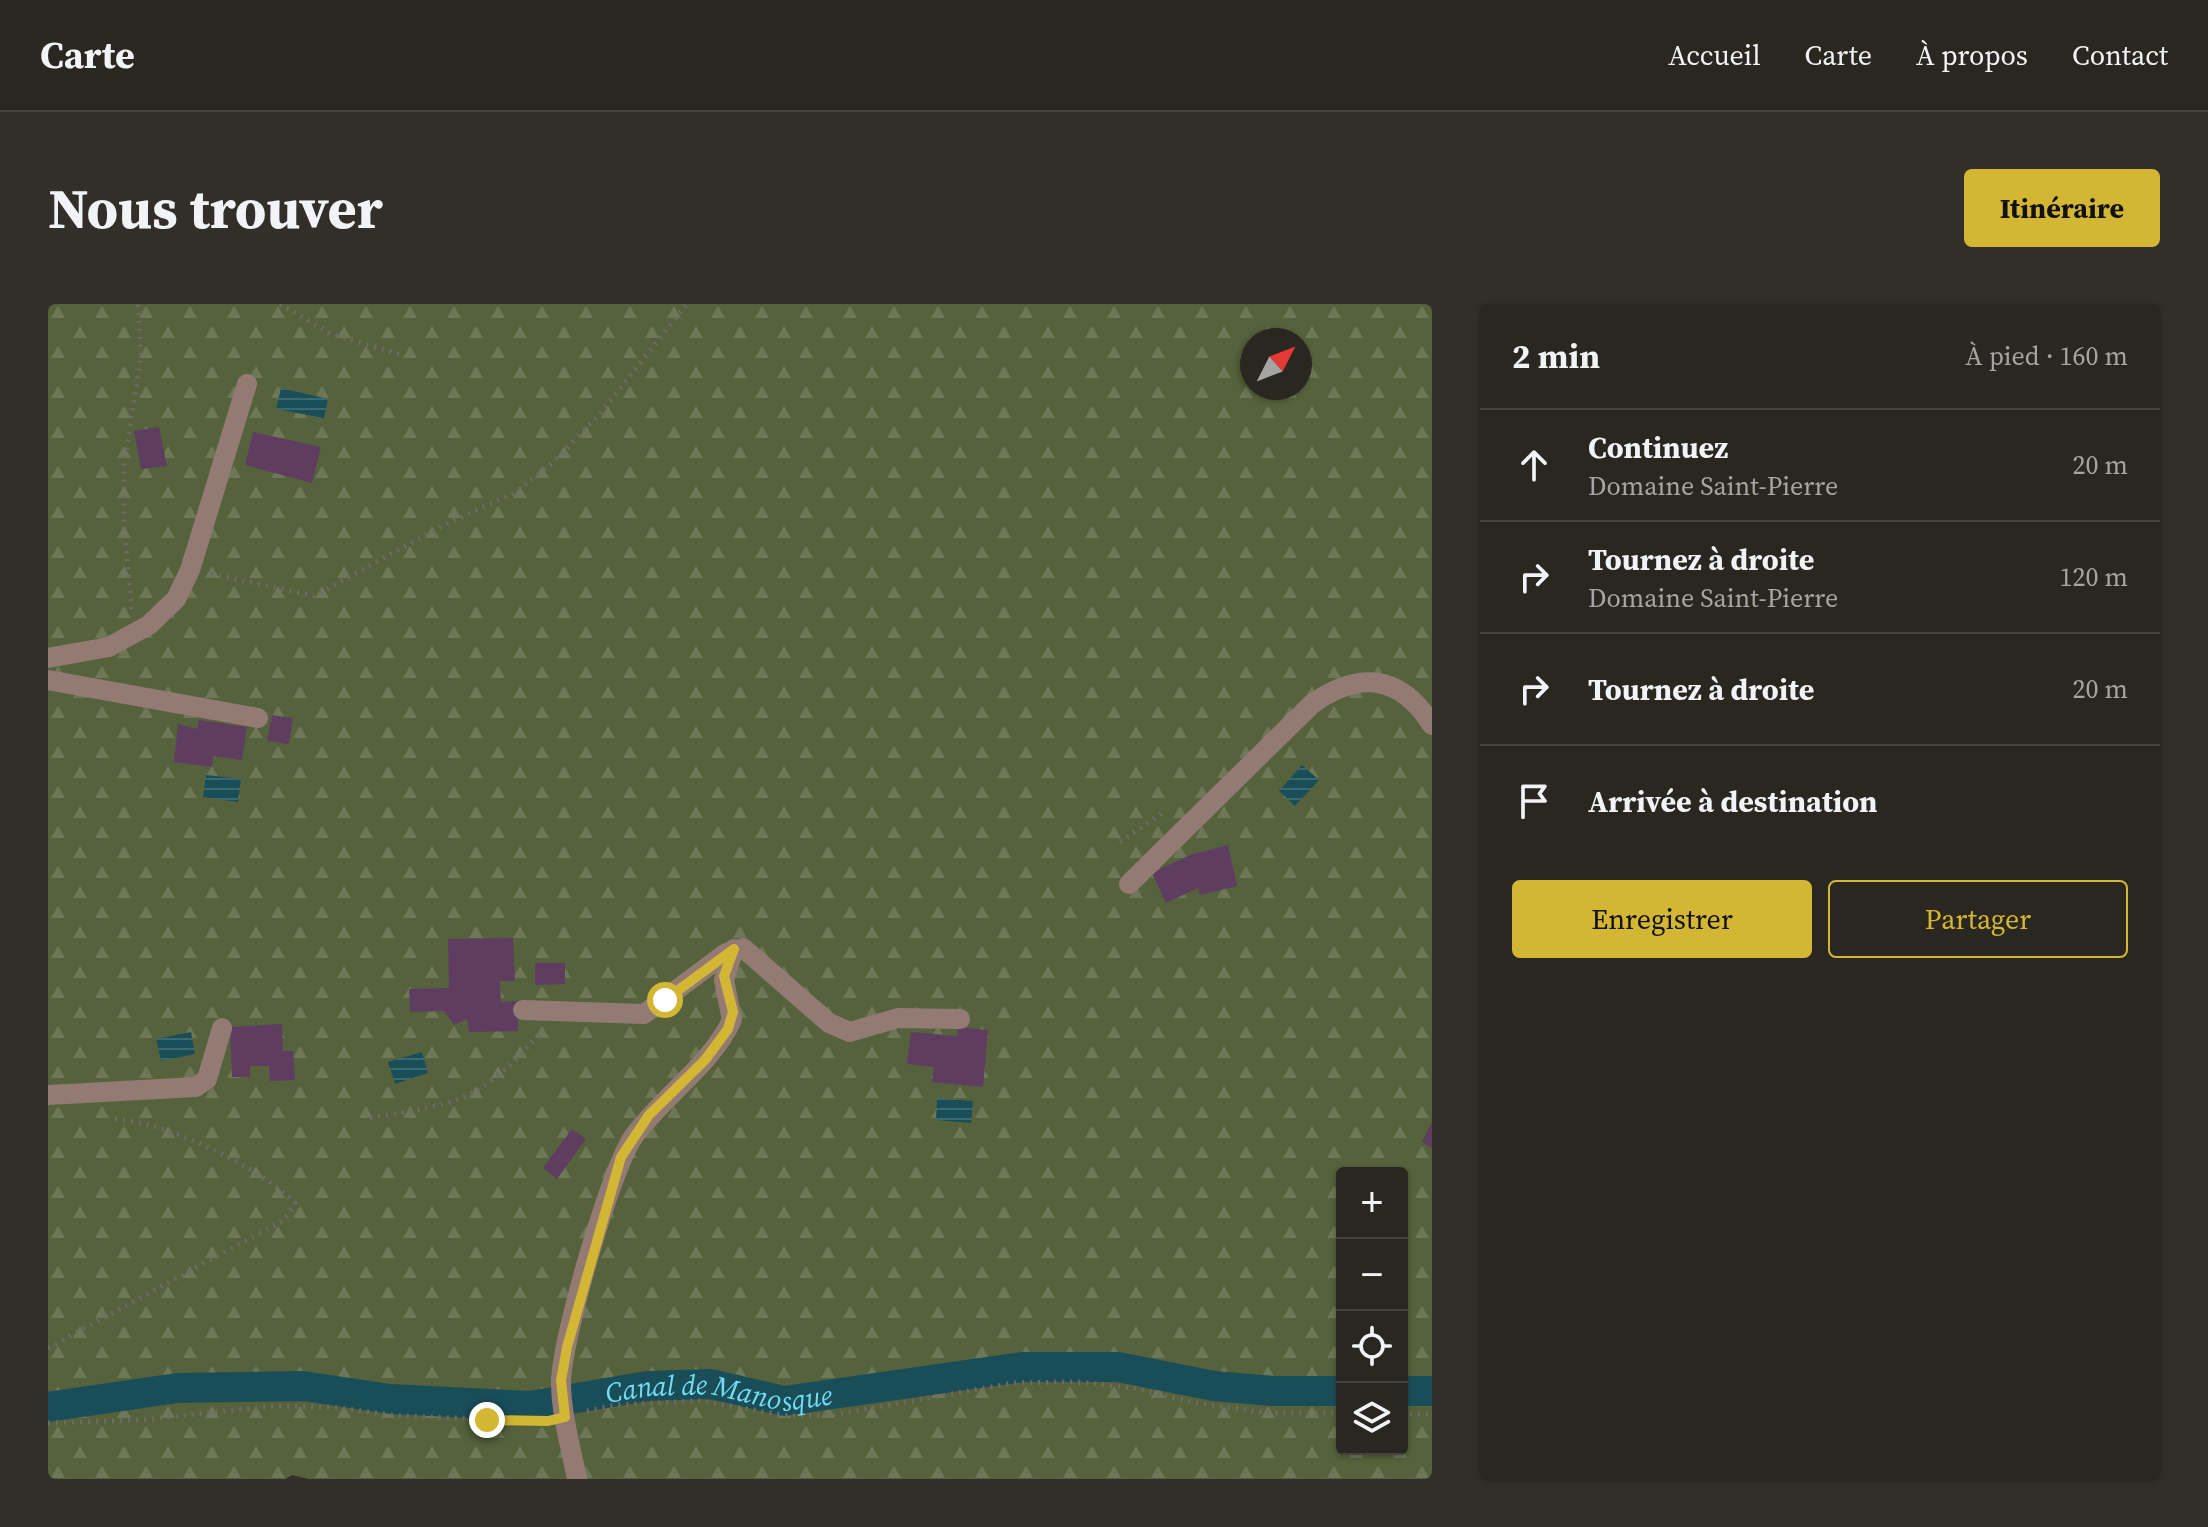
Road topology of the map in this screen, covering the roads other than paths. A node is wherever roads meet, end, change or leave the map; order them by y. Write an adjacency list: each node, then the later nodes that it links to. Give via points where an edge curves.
1 (247, 384): 2 (street, via 190,570 176,599 137,633 101,650)
2 (48, 658)
3 (48, 680): 4 (street)
4 (258, 718)
5 (1432, 725): 6 (street, via 1405,694 1377,681 1328,693)
6 (1129, 884)
7 (734, 949): 8 (street, via 644,1014); 9 (street, via 752,952 829,1023 850,1032 898,1018); 12 (street, via 724,976 733,1012 728,1029 705,1060 649,1115 621,1157 572,1322 561,1381)
8 (523, 1010)
9 (960, 1019)
10 (222, 1028): 11 (street, via 207,1079 196,1087)
11 (48, 1095)
12 (577, 1479)

